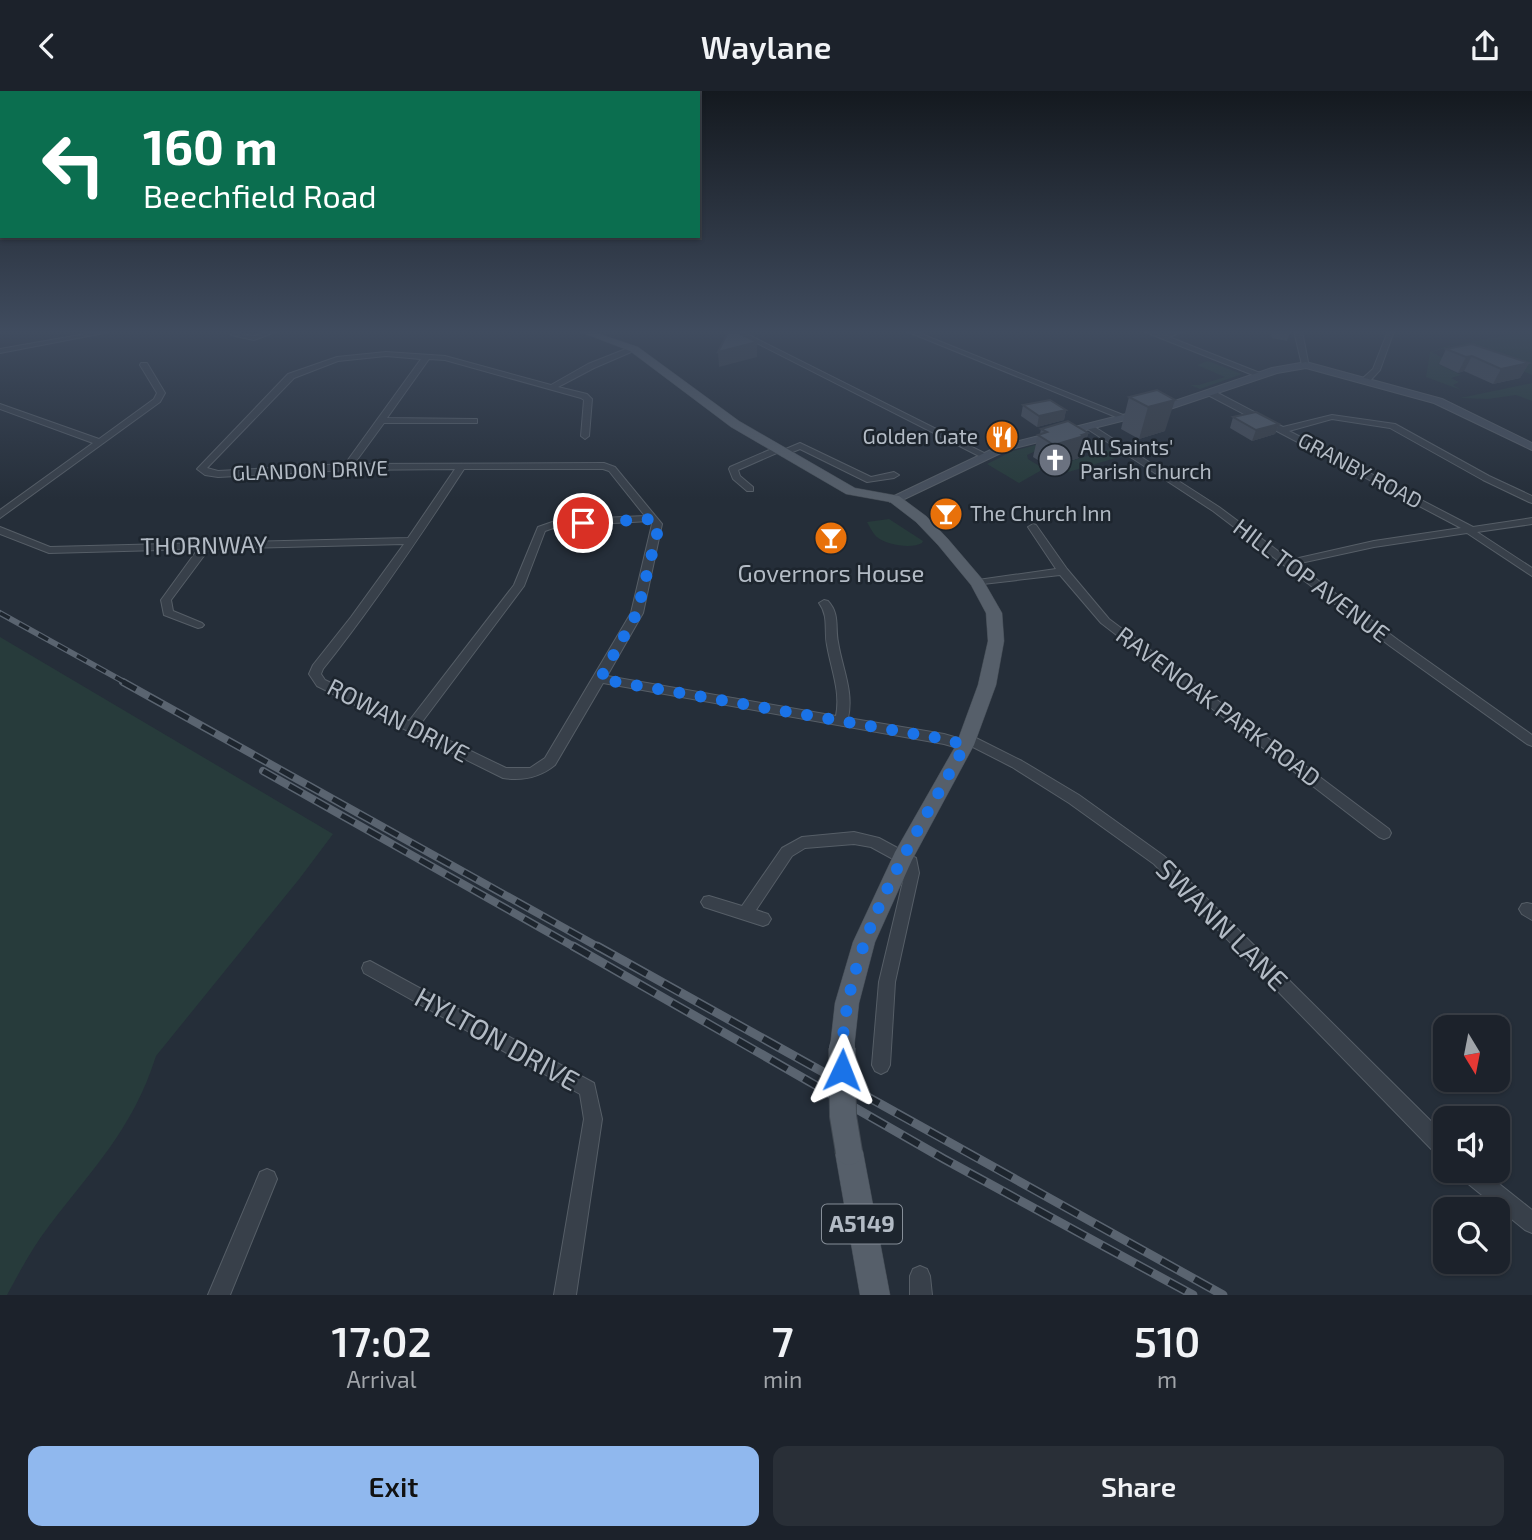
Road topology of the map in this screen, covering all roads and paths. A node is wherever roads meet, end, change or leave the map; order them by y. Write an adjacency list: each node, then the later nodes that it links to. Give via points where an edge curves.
1 (156, 387): 20 (street, via 160,396)
2 (280, 387): 24 (street, GLANDON DRIVE, via 201,469 218,474)
3 (404, 387): 15 (street)
4 (552, 387): 19 (street, GLANDON DRIVE, via 587,399)
5 (686, 387): 22 (main road, A5149)
6 (848, 387): 23 (street)
7 (1049, 387): 14 (street)
8 (1227, 387): 10 (main road)
9 (1391, 387): 12 (main road)
10 (1211, 393): 14 (main road); 18 (street, GRANBY ROAD)
11 (1450, 399): 12 (street)
12 (1438, 401): 21 (main road)
13 (0, 406): 20 (street)
14 (1124, 417): 17 (main road)
15 (380, 421): 16 (street); 24 (street)
16 (474, 421)
17 (1087, 426): 23 (main road); 38 (street, HILL TOP AVENUE, via 1216,509)
18 (1282, 430): 29 (street, via 1332,417 1392,426); 35 (street, GRANBY ROAD)
19 (585, 436)
20 (100, 442): 30 (street)
21 (1532, 447)
22 (780, 451): 26 (street, via 803,445 870,480); 27 (street, via 733,469); 28 (main road, A5149, via 852,491)
23 (986, 456): 28 (main road)
24 (348, 467): 25 (street, GLANDON DRIVE)
25 (460, 468): 31 (street, GLANDON DRIVE, via 604,466 616,473); 36 (street, ROWAN DRIVE)
26 (894, 475)
27 (750, 489)
28 (894, 499): 41 (main road, A5149, via 921,519)
29 (1532, 500)
30 (0, 515)
31 (653, 519): 44 (street, via 658,530 637,613); 46 (street, via 558,523 541,529 519,586)
32 (1532, 521): 35 (street)
33 (1032, 527): 39 (street, RAVENOAK PARK ROAD)
34 (0, 530): 37 (street, THORNWAY, via 49,550)
35 (1470, 530): 38 (street); 40 (street, GRANBY ROAD)
36 (412, 541): 37 (street, THORNWAY); 46 (street, ROWAN DRIVE, via 316,674 321,683)
37 (205, 546): 43 (street, via 166,600 168,613)
38 (1288, 563): 47 (street, HILL TOP AVENUE)
39 (1063, 571): 41 (street); 49 (street, RAVENOAK PARK ROAD, via 1105,621)
40 (1532, 573)
41 (978, 583): 48 (main road, A5149, via 994,613 996,641)
42 (824, 603): 45 (street, via 837,615 832,646 843,679)
43 (198, 625)
44 (600, 679): 45 (street, SWANN LANE); 46 (street, ROWAN DRIVE, via 547,767 530,773 503,773)
45 (841, 720): 48 (street, SWANN LANE)
46 (411, 727)
47 (1532, 741)
48 (966, 742): 50 (main road, A5149); 56 (street, SWANN LANE, via 1017,764 1159,860)
49 (1384, 833)
50 (902, 858): 52 (street, via 874,842 854,838 802,843 787,852); 55 (street, via 911,862 912,873 887,982); 62 (main road, A5149, bridge, via 864,942 847,1003 842,1048 843,1116)
51 (709, 902): 52 (street)
52 (746, 912): 53 (street)
53 (763, 919)
54 (370, 968): 61 (street, HYLTON DRIVE, via 588,1089 593,1119)
55 (881, 1065)
56 (1433, 1137)
57 (267, 1179): 60 (street)
58 (1483, 1183): 59 (street)
59 (1532, 1223)
60 (219, 1295)
61 (565, 1295)
62 (875, 1295)

